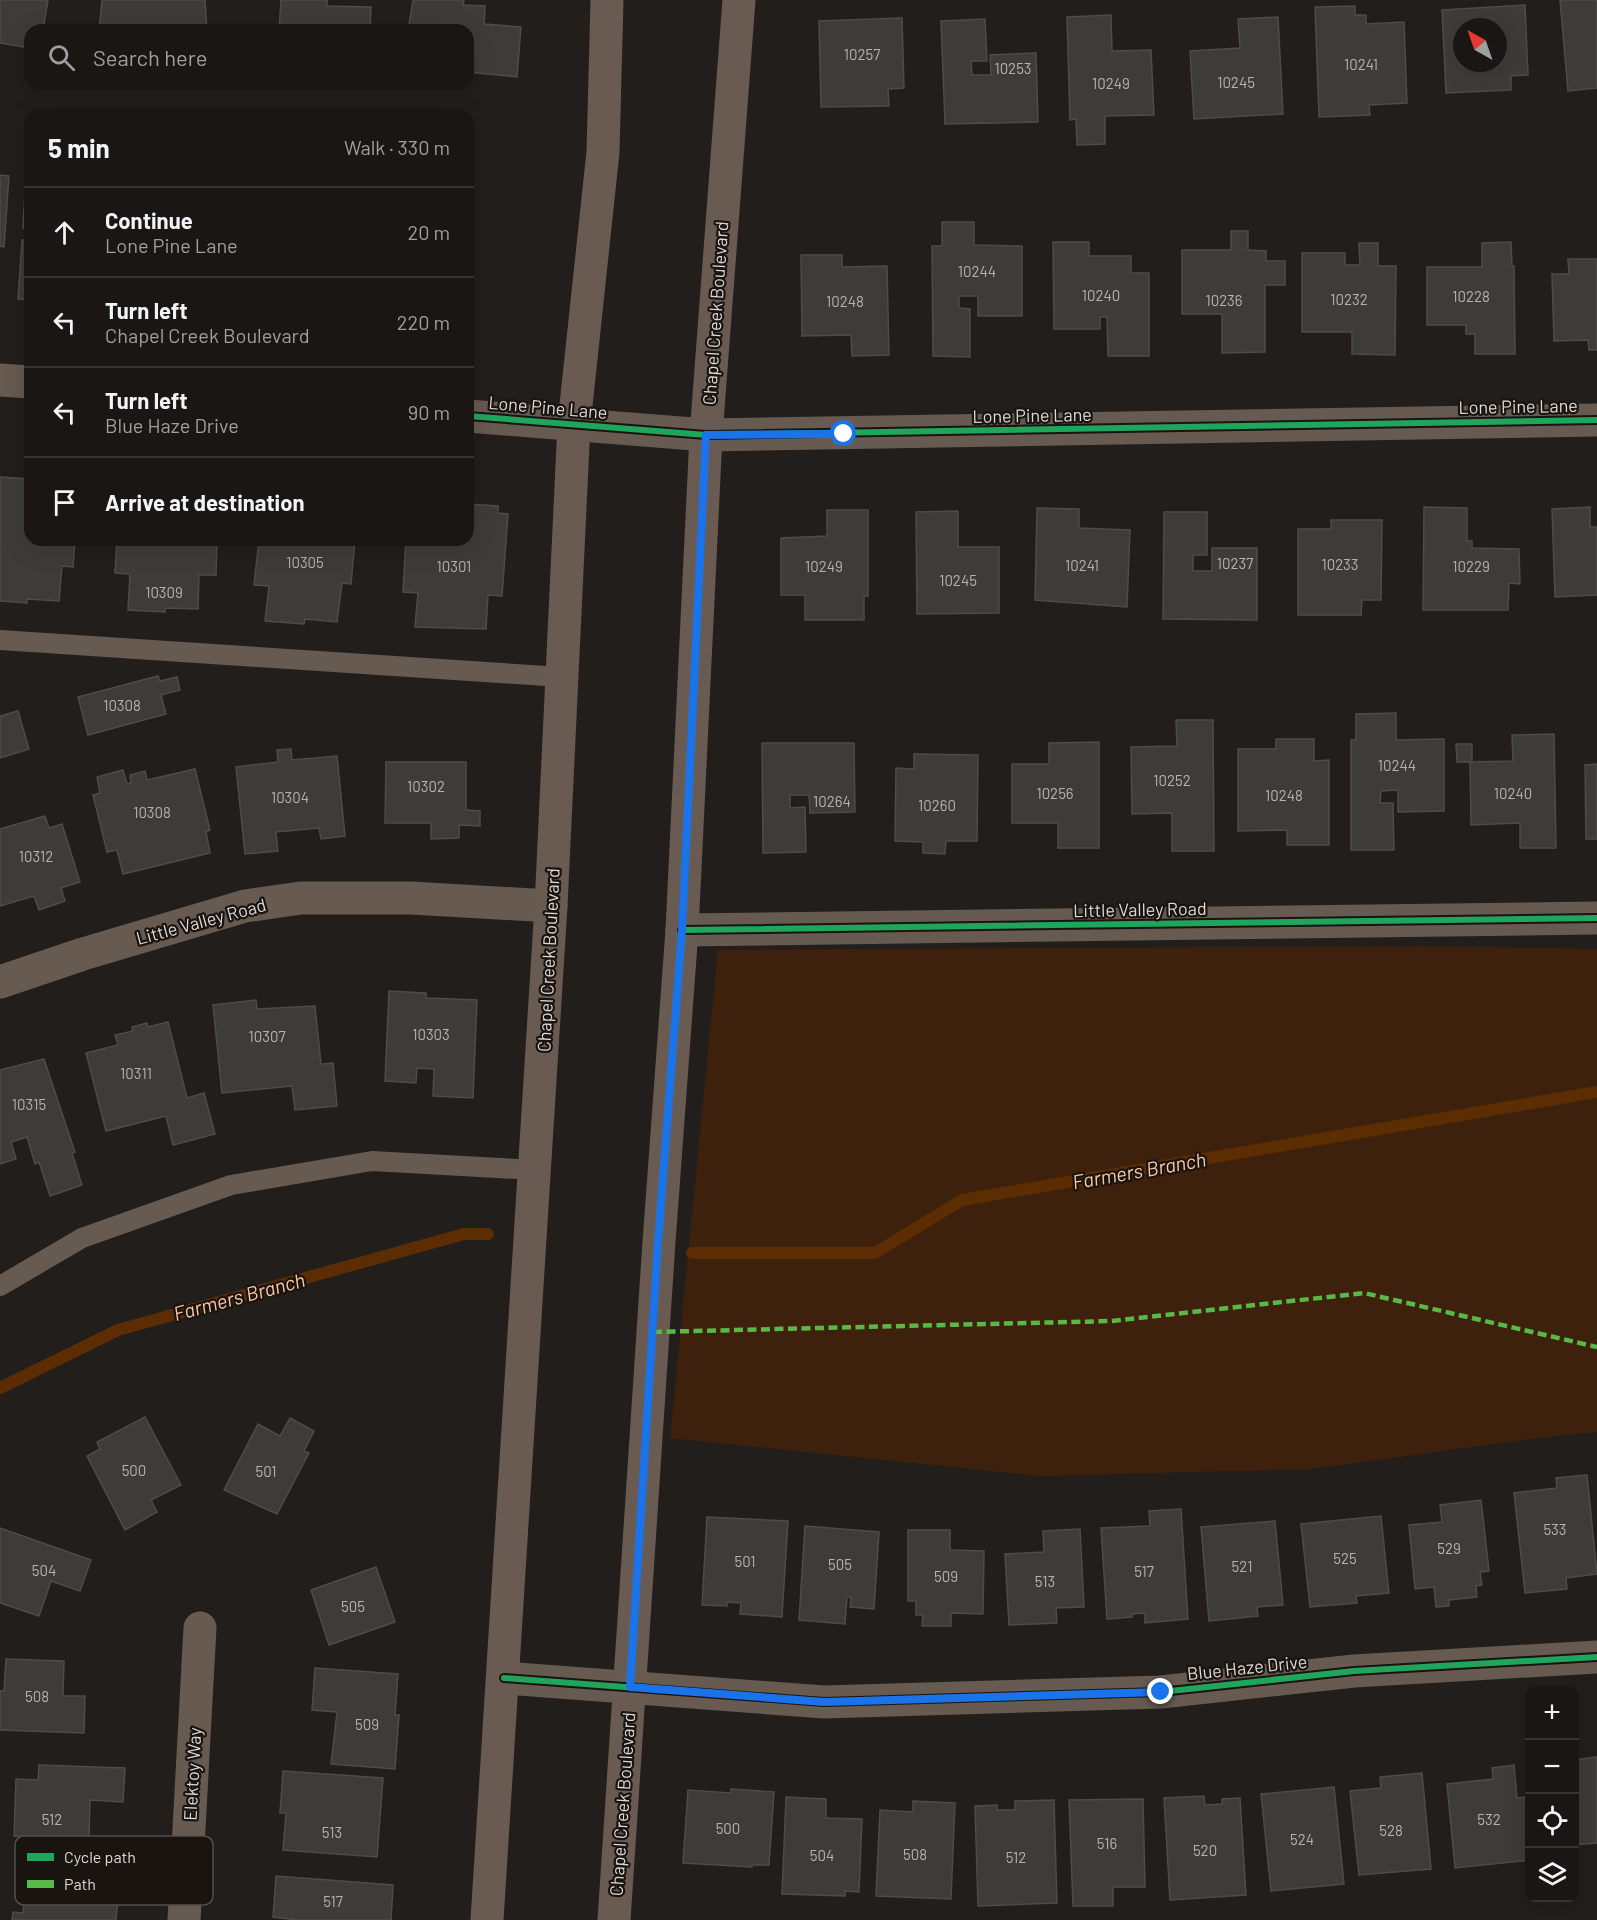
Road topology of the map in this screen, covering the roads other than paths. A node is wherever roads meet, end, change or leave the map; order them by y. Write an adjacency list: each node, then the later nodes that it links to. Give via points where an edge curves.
1 (607, 0): 7 (main road, Chapel Creek Boulevard, via 603,152)
2 (739, 0): 8 (main road, Chapel Creek Boulevard)
3 (0, 380): 4 (street)
4 (24, 382)
5 (474, 416): 7 (street, Lone Pine Lane)
6 (1597, 420): 8 (street, Lone Pine Lane)
7 (574, 424): 8 (street, Lone Pine Lane); 10 (main road, Chapel Creek Boulevard)
8 (706, 435): 13 (main road, Chapel Creek Boulevard)
9 (0, 640): 10 (lane)
10 (561, 677): 11 (main road, Chapel Creek Boulevard)
11 (551, 906): 14 (street, Little Valley Road, via 411,898 301,898 245,906); 15 (main road, Chapel Creek Boulevard)
12 (1597, 918): 13 (street, Little Valley Road)
13 (682, 930): 20 (main road, Chapel Creek Boulevard)
14 (0, 982)
15 (536, 1170): 16 (lane, via 372,1161 231,1185 82,1238); 19 (main road, Chapel Creek Boulevard)
16 (0, 1286)
17 (200, 1628): 21 (street, Elektoy Way)
18 (1597, 1658): 20 (street, Blue Haze Drive, via 1354,1671 1161,1692 824,1702)
19 (504, 1678): 20 (street, Blue Haze Drive); 24 (main road, Chapel Creek Boulevard)
20 (630, 1687): 25 (main road, Chapel Creek Boulevard)
21 (189, 1836)
22 (185, 1905): 23 (street, Elektoy Way)
23 (184, 1920)
24 (487, 1920)
25 (615, 1920)

